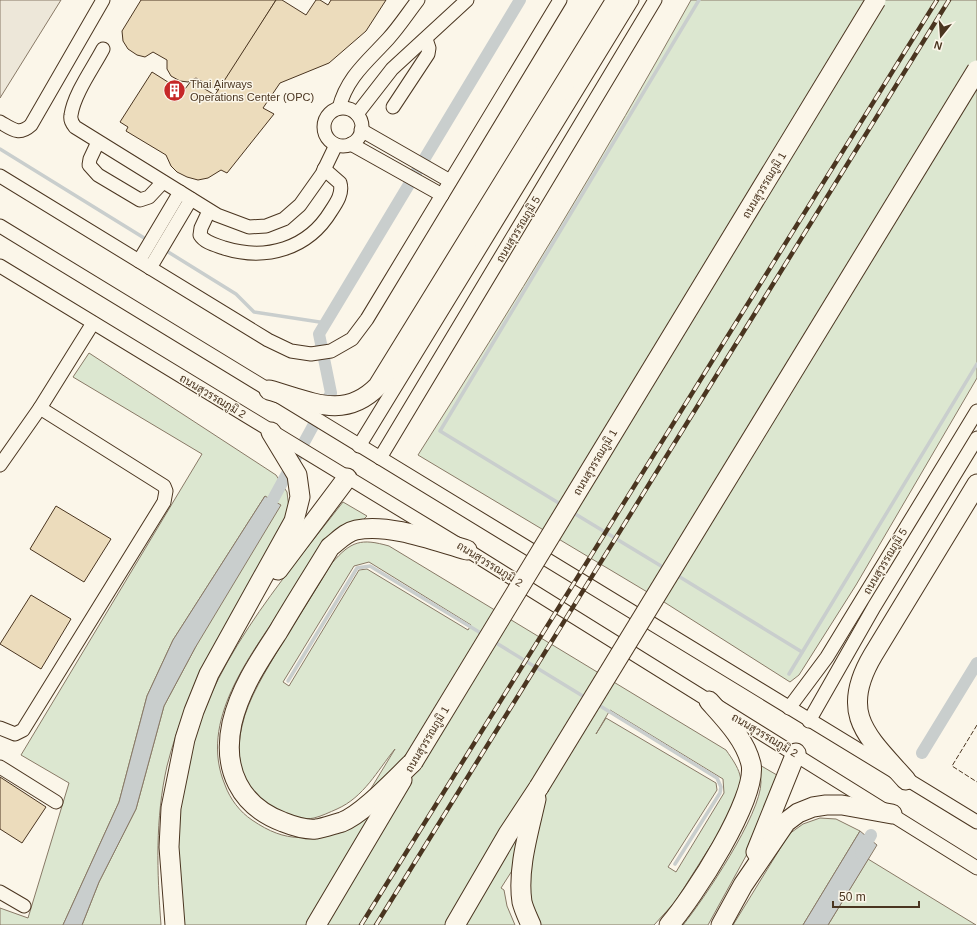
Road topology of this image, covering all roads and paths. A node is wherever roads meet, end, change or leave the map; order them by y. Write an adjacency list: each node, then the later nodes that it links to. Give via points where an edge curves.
1 (103, 0): 17 (street, via 31,125 25,131 19,132)
2 (418, 0): 15 (street, via 389,38 353,76 343,91)
3 (467, 0): 9 (street)
4 (560, 0): 24 (street)
5 (616, 0): 39 (highway, via 388,373 370,394 355,403 325,406)
6 (632, 0): 44 (street, ถนนสุวรรณภูมิ 5)
7 (655, 0): 45 (street, ถนนสุวรรณภูมิ 5)
8 (876, 0): 56 (highway, ถนนสุวรรณภูมิ 1, bridge)
9 (426, 39): 11 (street); 13 (street, via 428,54)
10 (103, 49): 19 (street, via 70,115 75,127)
11 (394, 67): 13 (street); 16 (street)
12 (977, 70): 59 (highway, bridge)
13 (412, 78): 14 (street)
14 (393, 107)
15 (339, 108): 16 (street, via 349,109); 21 (street, via 328,114 323,125 326,137)
16 (357, 114): 18 (street, via 362,124)
17 (0, 122)
18 (361, 130): 20 (street, via 360,136); 24 (street)
19 (98, 142): 25 (street); 25 (street, via 89,165 98,175 140,200 149,197)
20 (351, 144): 21 (street); 27 (street)
21 (336, 145): 22 (street)
22 (324, 169): 29 (street, via 300,204 284,219 266,226 249,227); 29 (street, via 340,183 341,193 327,218 296,244 274,252 256,254 240,253 208,242 200,235)
23 (0, 176): 33 (street)
24 (450, 181): 27 (street)
25 (163, 182): 26 (street)
26 (180, 192): 28 (street); 31 (street)
27 (442, 195): 35 (street, via 367,319 352,339 331,351 311,354 291,351 268,340)
28 (191, 199): 29 (street); 31 (street)
29 (209, 211)
30 (0, 226): 39 (street)
31 (162, 234): 32 (street)
32 (153, 249): 33 (street); 35 (street)
33 (139, 261): 35 (street)
34 (0, 266): 37 (street, ถนนสุวรรณภูมิ 2)
35 (150, 268)
36 (0, 272): 37 (street)
37 (14, 274): 38 (street, ถนนสุวรรณภูมิ 2)
38 (93, 323): 40 (street); 42 (street, ถนนสุวรรณภูมิ 2)
39 (269, 390): 44 (street)
40 (40, 408): 46 (street); 54 (street, via 164,486 166,496 23,730 14,734)
41 (977, 411): 52 (street, ถนนสุวรรณภูมิ 5, via 827,657)
42 (271, 432): 47 (street, ถนนสุวรรณภูมิ 2); 50 (highway, via 297,475 300,497 294,521)
43 (977, 438): 53 (street, ถนนสุวรรณภูมิ 5, via 874,607)
44 (359, 446): 45 (street)
45 (380, 458): 52 (street)
46 (0, 465)
47 (347, 478): 49 (street, ถนนสุวรรณภูมิ 2); 50 (highway)
48 (977, 484): 58 (highway, via 862,673 858,686 856,701 859,719 879,749)
49 (467, 550): 51 (street, ถนนสุวรรณภูมิ 2); 56 (highway, via 402,532 377,529 356,530 347,534 330,547 254,670 242,692 232,723 229,745 232,772 239,788 253,805 271,818 293,826 315,829 343,821 362,810)
50 (235, 627): 67 (highway, via 209,674 187,732 171,808 169,847)
51 (709, 701): 55 (street, ถนนสุวรรณภูมิ 2); 71 (highway, via 736,733 751,765 750,782 746,798 705,877)
52 (789, 708): 53 (street)
53 (809, 721): 58 (street)
54 (0, 728)
55 (796, 753): 61 (street, ถนนสุวรรณภูมิ 2); 64 (highway)
56 (413, 762): 68 (highway, ถนนสุวรรณภูมิ 1)
57 (0, 767): 60 (street)
58 (906, 780): 62 (street)
59 (539, 787): 69 (highway, via 508,834); 70 (highway, via 522,875 522,902)
60 (56, 802)
61 (892, 814): 63 (street, ถนนสุวรรณภูมิ 2); 64 (highway, via 842,805 813,807 798,813 786,822)
62 (977, 822)
63 (977, 868)
64 (743, 885): 72 (highway)
65 (0, 892): 66 (street)
66 (24, 906)
67 (175, 925)
68 (316, 925)
69 (455, 925)
70 (531, 925)
71 (670, 925)
72 (721, 925)

